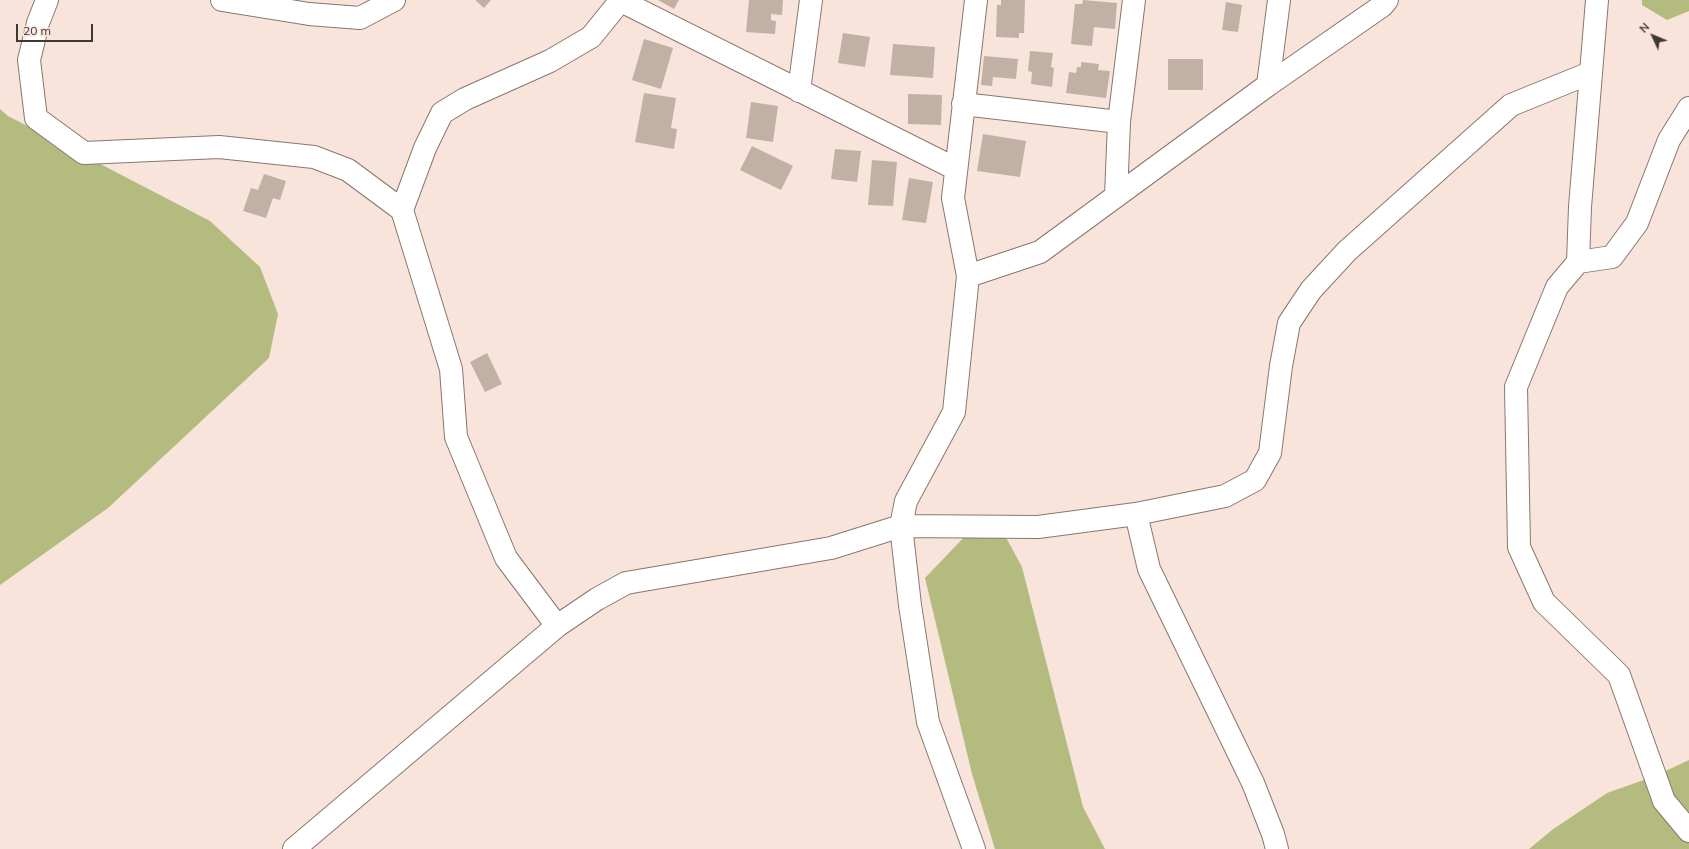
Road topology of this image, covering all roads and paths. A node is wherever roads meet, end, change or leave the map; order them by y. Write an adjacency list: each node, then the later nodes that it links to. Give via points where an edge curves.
1 (47, 0): 19 (street, via 38,23 29,60 36,118 84,153 219,147 314,157 348,170)
2 (222, 0): 3 (street, via 309,14 360,18)
3 (394, 0)
4 (621, 0): 13 (street); 19 (street, via 591,37 550,61 465,99 442,113 425,148)
5 (811, 0): 13 (street)
6 (976, 0): 14 (street)
7 (1134, 0): 16 (street)
8 (1279, 0): 12 (street)
9 (1387, 0): 12 (street)
10 (1597, 0): 11 (street)
11 (1590, 73): 20 (street); 22 (street, via 1511,105 1347,251 1311,290 1289,323 1270,454 1255,480 1224,496)
12 (1268, 85): 18 (street)
13 (799, 91): 17 (street)
14 (964, 104): 16 (street); 17 (street)
15 (1689, 108): 20 (street, via 1669,140 1637,223 1612,257)
16 (1119, 122): 18 (street)
17 (956, 169): 21 (street, via 953,198)
18 (1116, 196): 21 (street, via 1040,252)
19 (402, 210): 24 (street, via 451,369 456,437 506,558)
20 (1578, 262): 25 (street, via 1557,287 1516,387 1519,547 1544,602 1619,676 1664,801)
21 (968, 276): 23 (street, via 954,412 906,501)
22 (1136, 514): 23 (street, via 1038,527); 28 (street, via 1149,569 1253,783)
23 (901, 526): 24 (street, via 830,548 626,583); 27 (street, via 928,722)
24 (557, 626): 26 (street)
25 (1689, 831)
26 (294, 849)
27 (974, 849)
28 (1277, 849)

